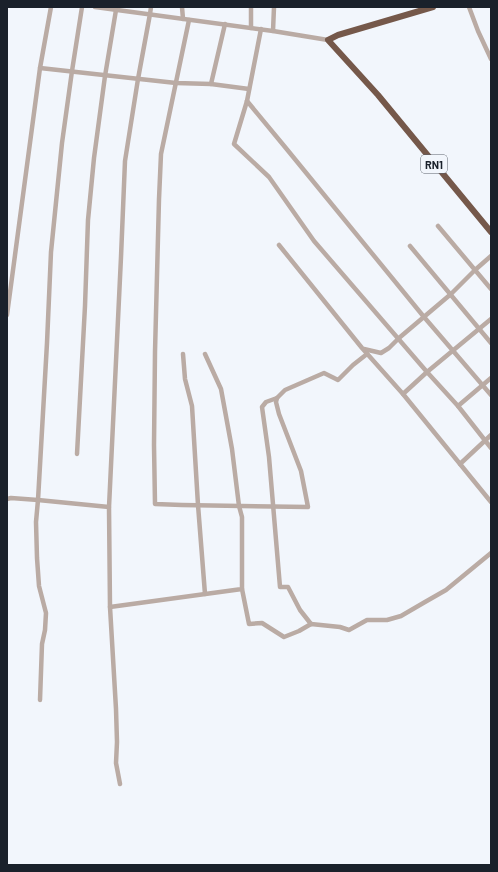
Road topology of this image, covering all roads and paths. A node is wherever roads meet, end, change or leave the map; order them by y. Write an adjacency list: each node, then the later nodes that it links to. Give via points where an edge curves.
1 (51, 7): 20 (street)
2 (82, 7): 21 (street)
3 (95, 7): 10 (street)
4 (151, 7): 11 (street)
5 (182, 7): 12 (street)
6 (251, 7): 15 (street)
7 (274, 7): 17 (street)
8 (433, 7): 18 (highway)
9 (469, 7): 19 (street)
10 (116, 10): 11 (street); 22 (street)
11 (150, 14): 12 (street); 23 (street)
12 (183, 19): 13 (street)
13 (189, 20): 14 (street); 24 (street)
14 (225, 24): 15 (street); 25 (street)
15 (251, 28): 16 (street)
16 (262, 29): 17 (street); 26 (street)
17 (273, 31): 18 (street)
18 (328, 40): 29 (highway, RN1, via 378,95)
19 (490, 56)
20 (40, 68): 21 (street); 36 (street)
21 (72, 72): 22 (street); 60 (street, via 51,252)
22 (105, 76): 23 (street); 57 (street, via 88,220)
23 (138, 79): 24 (street); 65 (street, via 125,161)
24 (176, 83): 25 (street); 62 (street, via 161,154 155,367 155,504)
25 (211, 84): 26 (street)
26 (249, 89): 27 (street)
27 (247, 101): 37 (street); 40 (street, via 234,144 269,177 314,241)
28 (438, 226): 33 (street)
29 (491, 232)
30 (279, 245): 42 (street)
31 (410, 246): 35 (street)
32 (491, 256): 33 (street)
33 (475, 270): 34 (street); 35 (street)
34 (491, 289)
35 (451, 294): 37 (street); 39 (street)
36 (7, 315)
37 (424, 316): 40 (street); 43 (street)
38 (491, 319): 39 (street)
39 (479, 329): 41 (street); 43 (street)
40 (399, 338): 42 (street, via 381,353); 47 (street)
41 (491, 343)
42 (362, 348): 46 (street)
43 (453, 350): 47 (street); 49 (street)
44 (183, 354): 62 (street, via 185,379 192,406)
45 (205, 354): 63 (street, via 221,389)
46 (367, 354): 50 (street); 52 (street, via 338,380 324,373 285,390)
47 (427, 372): 50 (street); 53 (street)
48 (491, 378): 49 (street)
49 (483, 385): 51 (street); 53 (street)
50 (403, 394): 58 (street)
51 (491, 395)
52 (277, 398): 64 (street, via 266,402 262,407); 64 (street, via 279,414 301,471 308,507)
53 (458, 406): 55 (street)
54 (491, 435): 55 (street)
55 (485, 440): 56 (street); 58 (street)
56 (491, 448)
57 (77, 454)
58 (460, 464): 61 (street)
59 (7, 499): 60 (street)
60 (38, 500): 65 (street); 71 (street, via 37,558 46,613)
61 (491, 502)
62 (198, 505): 63 (street); 68 (street)
63 (239, 506): 64 (street); 67 (street, via 242,517)
64 (274, 506): 70 (street, via 280,587 288,587)
65 (109, 508): 69 (street)
66 (491, 553): 70 (street, via 446,590 402,616 387,620 367,620 349,630)
67 (242, 589): 68 (street); 70 (street, via 249,624 262,623 284,637)
68 (205, 594): 69 (street)
69 (110, 607): 72 (street, via 116,709 116,763)
70 (311, 624)
71 (40, 700)
72 (120, 784)

